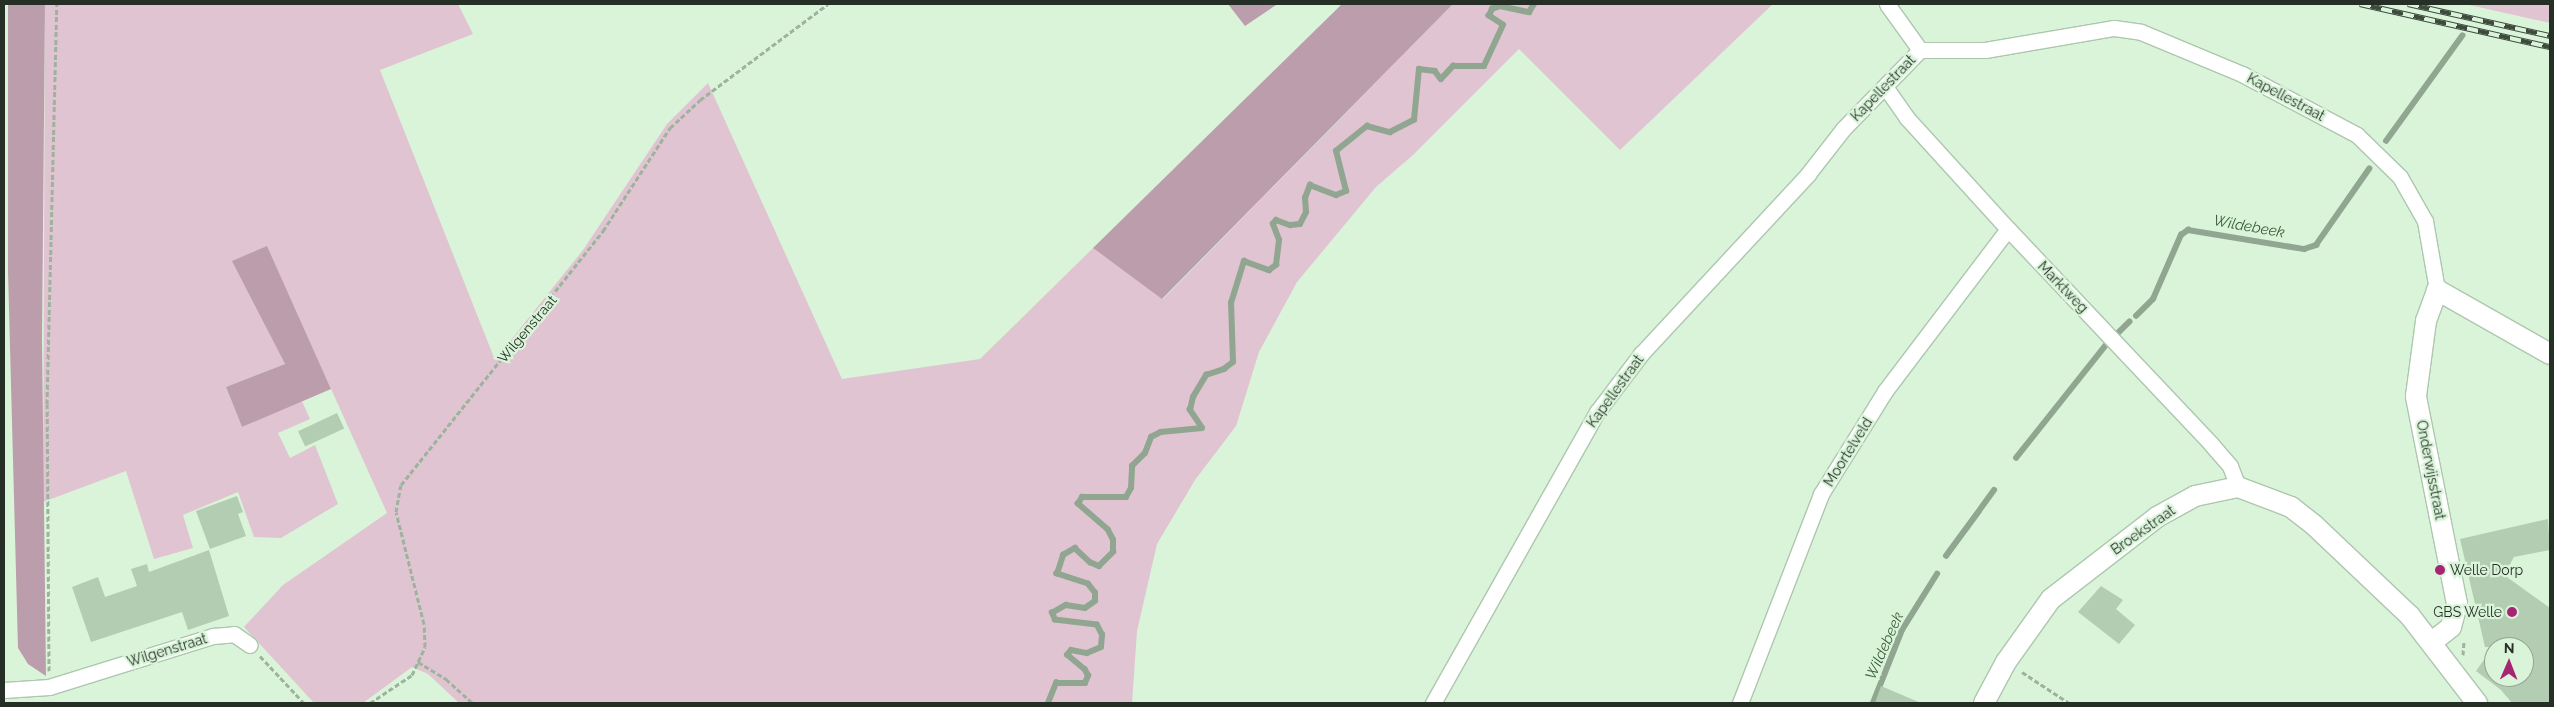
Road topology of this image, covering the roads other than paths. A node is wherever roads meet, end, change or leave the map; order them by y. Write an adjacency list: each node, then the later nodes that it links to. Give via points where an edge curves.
1 (1887, 4): 2 (street)
2 (1920, 50): 3 (street, Kapellestraat); 5 (street, Kapellestraat, via 1985,50 2114,28 2141,32 2242,74 2358,135 2400,176 2425,221)
3 (1886, 88): 4 (street, Marktweg, via 1908,118); 11 (street, Kapellestraat, via 1843,129 1808,174 1641,354 1597,412)
4 (2008, 229): 7 (street, Marktweg, via 2211,444 2230,466); 12 (street, Moortelveld, via 1885,391 1821,494)
5 (2437, 290): 6 (street); 8 (street, Onderwijsstraat, via 2426,320 2416,396 2457,604 2451,627)
6 (2550, 354)
7 (2238, 487): 8 (street, via 2291,507 2314,525 2410,616); 13 (street, Broekstraat, via 2195,496 2157,516 2051,599 2006,662)
8 (2432, 642): 14 (street)
9 (250, 645): 10 (street, Wilgenstraat, via 234,634 213,636 49,687)
10 (4, 690)
11 (1433, 703)
12 (1740, 703)
13 (1984, 703)
14 (2477, 703)

